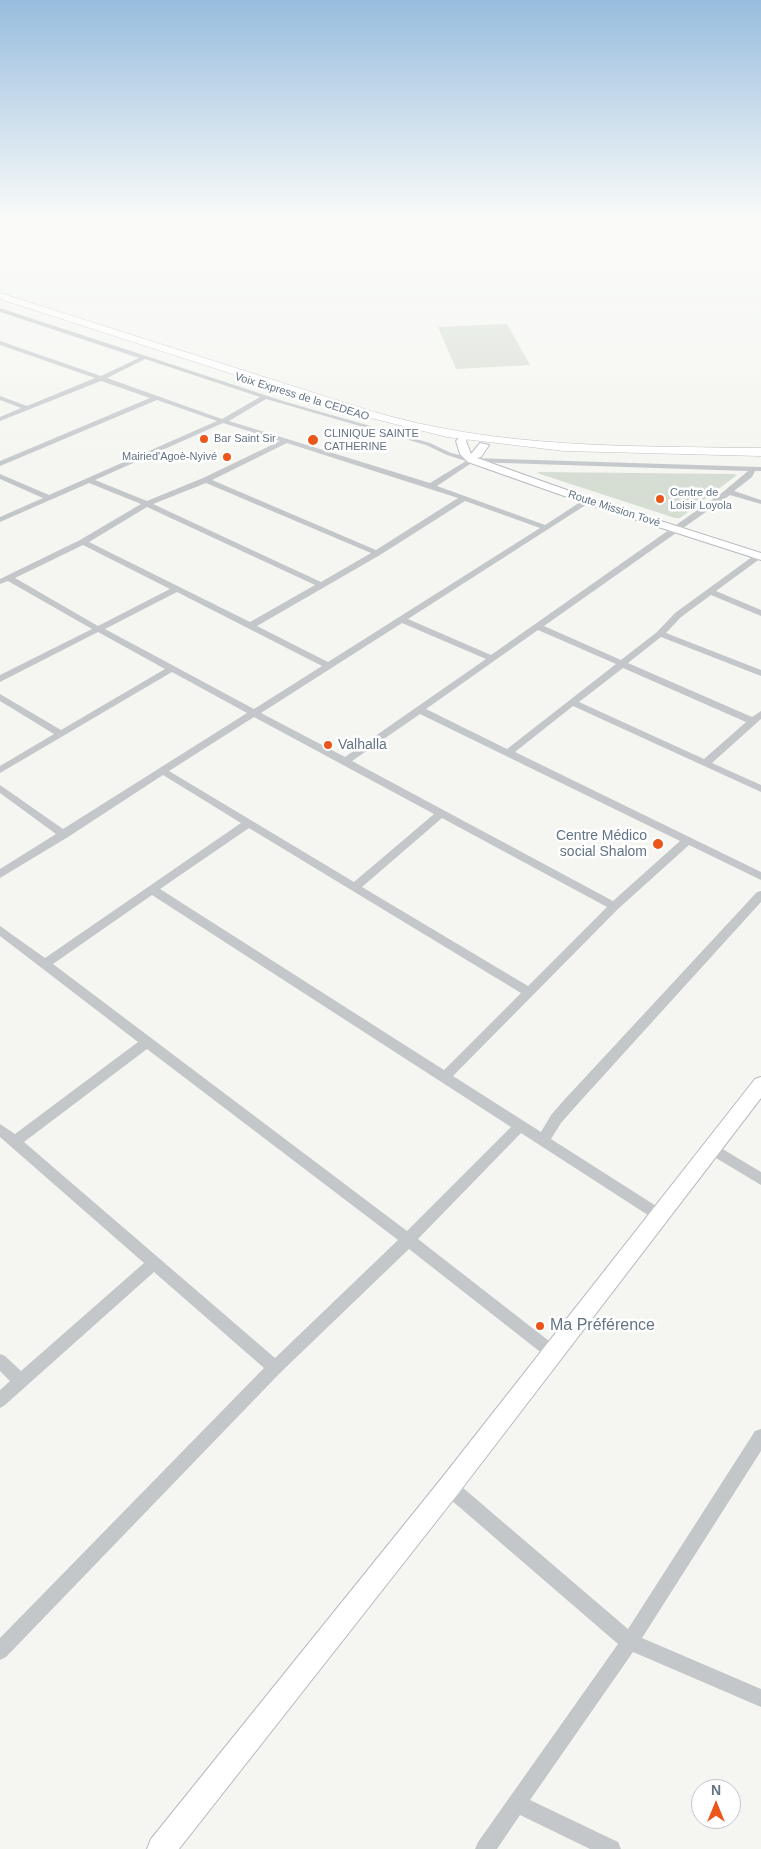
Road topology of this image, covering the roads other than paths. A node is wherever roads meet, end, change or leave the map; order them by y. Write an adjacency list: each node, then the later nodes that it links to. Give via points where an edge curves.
1 (4, 304): 6 (main road, Voix Express de la CEDEAO)
2 (25, 304): 6 (main road)
3 (0, 310): 5 (street)
4 (0, 343): 7 (street)
5 (146, 357): 7 (street); 9 (street)
6 (231, 373): 14 (main road, Voix Express de la CEDEAO, via 400,428)
7 (102, 378): 8 (street); 11 (street)
8 (158, 397): 13 (street); 20 (street)
9 (266, 397): 13 (street); 19 (street)
10 (0, 398): 11 (street)
11 (28, 408): 12 (street)
12 (0, 419)
13 (223, 421): 15 (street); 24 (street)
14 (463, 439): 16 (main road, Voix Express de la CEDEAO); 17 (main road, via 576,449); 19 (street, via 465,454)
15 (288, 440): 25 (street); 26 (street)
16 (484, 445): 18 (main road, Voix Express de la CEDEAO, via 609,455); 19 (street)
17 (761, 452)
18 (761, 457)
19 (471, 459): 21 (street); 26 (street); 30 (street, Route Mission Tové)
20 (0, 464)
21 (752, 469): 22 (street); 27 (street, via 750,475)
22 (761, 469)
23 (0, 476): 28 (street)
24 (88, 480): 28 (street); 32 (street)
25 (206, 480): 32 (street); 37 (street)
26 (431, 486): 29 (street)
27 (729, 492): 31 (street); 35 (street)
28 (47, 497): 33 (street)
29 (464, 498): 34 (street); 37 (street)
30 (588, 501): 34 (street); 35 (street, Route Mission Tové)
31 (761, 502)
32 (147, 504): 36 (street); 40 (street)
33 (0, 519)
34 (546, 528): 44 (street)
35 (675, 529): 38 (street, Route Mission Tové); 46 (street)
36 (83, 542): 39 (street); 41 (street)
37 (377, 553): 40 (street)
38 (760, 557): 42 (street)
39 (4, 580): 47 (street)
40 (322, 584): 45 (street)
41 (176, 589): 45 (street); 47 (street)
42 (712, 592): 43 (street); 48 (street, via 678,615)
43 (761, 613)
44 (402, 620): 49 (street); 51 (street)
45 (250, 626): 51 (street)
46 (538, 627): 49 (street); 50 (street)
47 (100, 630): 52 (street); 54 (street)
48 (660, 634): 50 (street); 53 (street)
49 (493, 659): 57 (street)
50 (623, 665): 56 (street); 60 (street)
51 (330, 666): 58 (street)
52 (173, 668): 58 (street); 61 (street)
53 (761, 673)
54 (0, 679)
55 (0, 697): 61 (street)
56 (572, 703): 62 (street); 64 (street)
57 (420, 710): 62 (street); 63 (street)
58 (255, 713): 63 (street); 66 (street)
59 (761, 714): 60 (street)
60 (752, 721): 64 (street)
61 (61, 734): 65 (street)
62 (509, 752): 72 (street)
63 (345, 762): 69 (street)
64 (707, 762): 68 (street)
65 (0, 770)
66 (164, 772): 70 (street); 71 (street)
67 (0, 788): 71 (street)
68 (761, 788)
69 (442, 814): 75 (street); 78 (street)
70 (249, 823): 75 (street); 76 (street)
71 (64, 835): 73 (street)
72 (688, 840): 74 (street); 78 (street)
73 (0, 874)
74 (761, 875)
75 (355, 887): 81 (street)
76 (153, 890): 80 (street); 83 (street)
77 (761, 895): 87 (street, via 570,1103)
78 (614, 906): 81 (street)
79 (0, 930): 80 (street)
80 (44, 964): 82 (street)
81 (529, 992): 83 (street)
82 (147, 1042): 88 (street); 92 (street)
83 (445, 1077): 85 (street)
84 (761, 1084): 89 (street)
85 (520, 1126): 87 (street); 92 (street)
86 (0, 1129): 88 (street)
87 (543, 1141): 91 (street)
88 (16, 1142): 93 (street)
89 (711, 1148): 90 (street); 91 (street)
90 (761, 1179)
91 (660, 1215): 94 (street)
92 (408, 1240): 94 (street); 96 (street)
93 (153, 1264): 96 (street); 97 (street)
94 (553, 1353): 100 (street)
95 (0, 1361): 97 (street)
96 (275, 1368): 102 (street)
97 (22, 1381): 98 (street)
98 (0, 1400)
99 (761, 1437): 101 (street)
100 (449, 1488): 101 (street); 105 (street)
101 (630, 1642): 103 (street); 104 (street)
102 (0, 1651)
103 (761, 1698)
104 (517, 1804): 106 (street); 107 (street)
105 (161, 1849)
106 (486, 1849)
107 (611, 1849)

